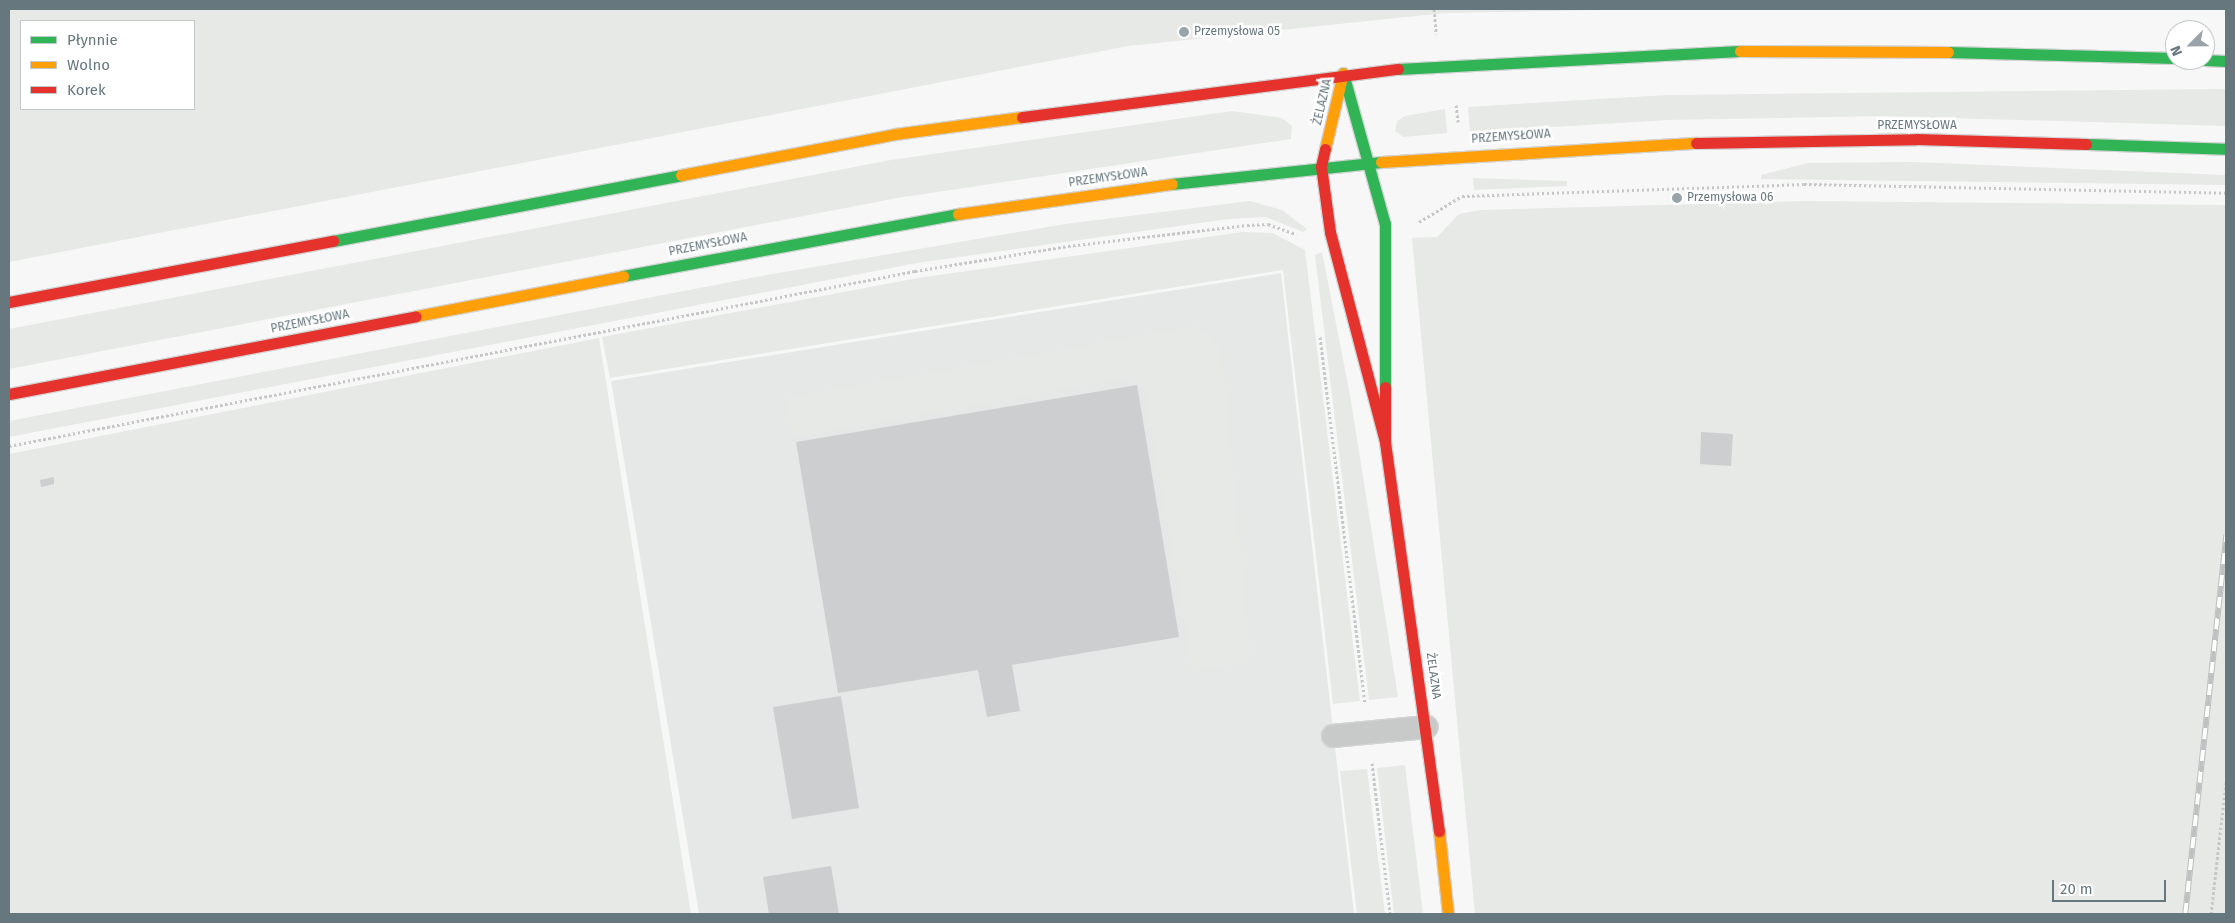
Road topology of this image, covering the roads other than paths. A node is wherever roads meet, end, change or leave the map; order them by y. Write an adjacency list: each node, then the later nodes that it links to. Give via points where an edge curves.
1 (2165, 58): 2 (main road, via 1812,48 1577,56)
2 (1343, 74): 4 (main road, ŻELAZNA); 5 (main road, ŻELAZNA); 6 (main road, via 1039,111 885,136)
3 (2226, 149): 4 (main road, PRZEMYSŁOWA, via 2027,141 1798,140 1588,146)
4 (1369, 162): 5 (main road, PRZEMYSŁOWA); 8 (main road, ŻELAZNA, via 1386,224)
5 (1321, 166): 7 (main road, PRZEMYSŁOWA, via 910,221); 8 (main road, ŻELAZNA, via 1330,232)
6 (9, 302)
7 (9, 394)
8 (1385, 442): 9 (main road, ŻELAZNA)
9 (1427, 727): 10 (lane); 11 (main road, ŻELAZNA)
10 (1333, 736)
11 (1448, 914)

